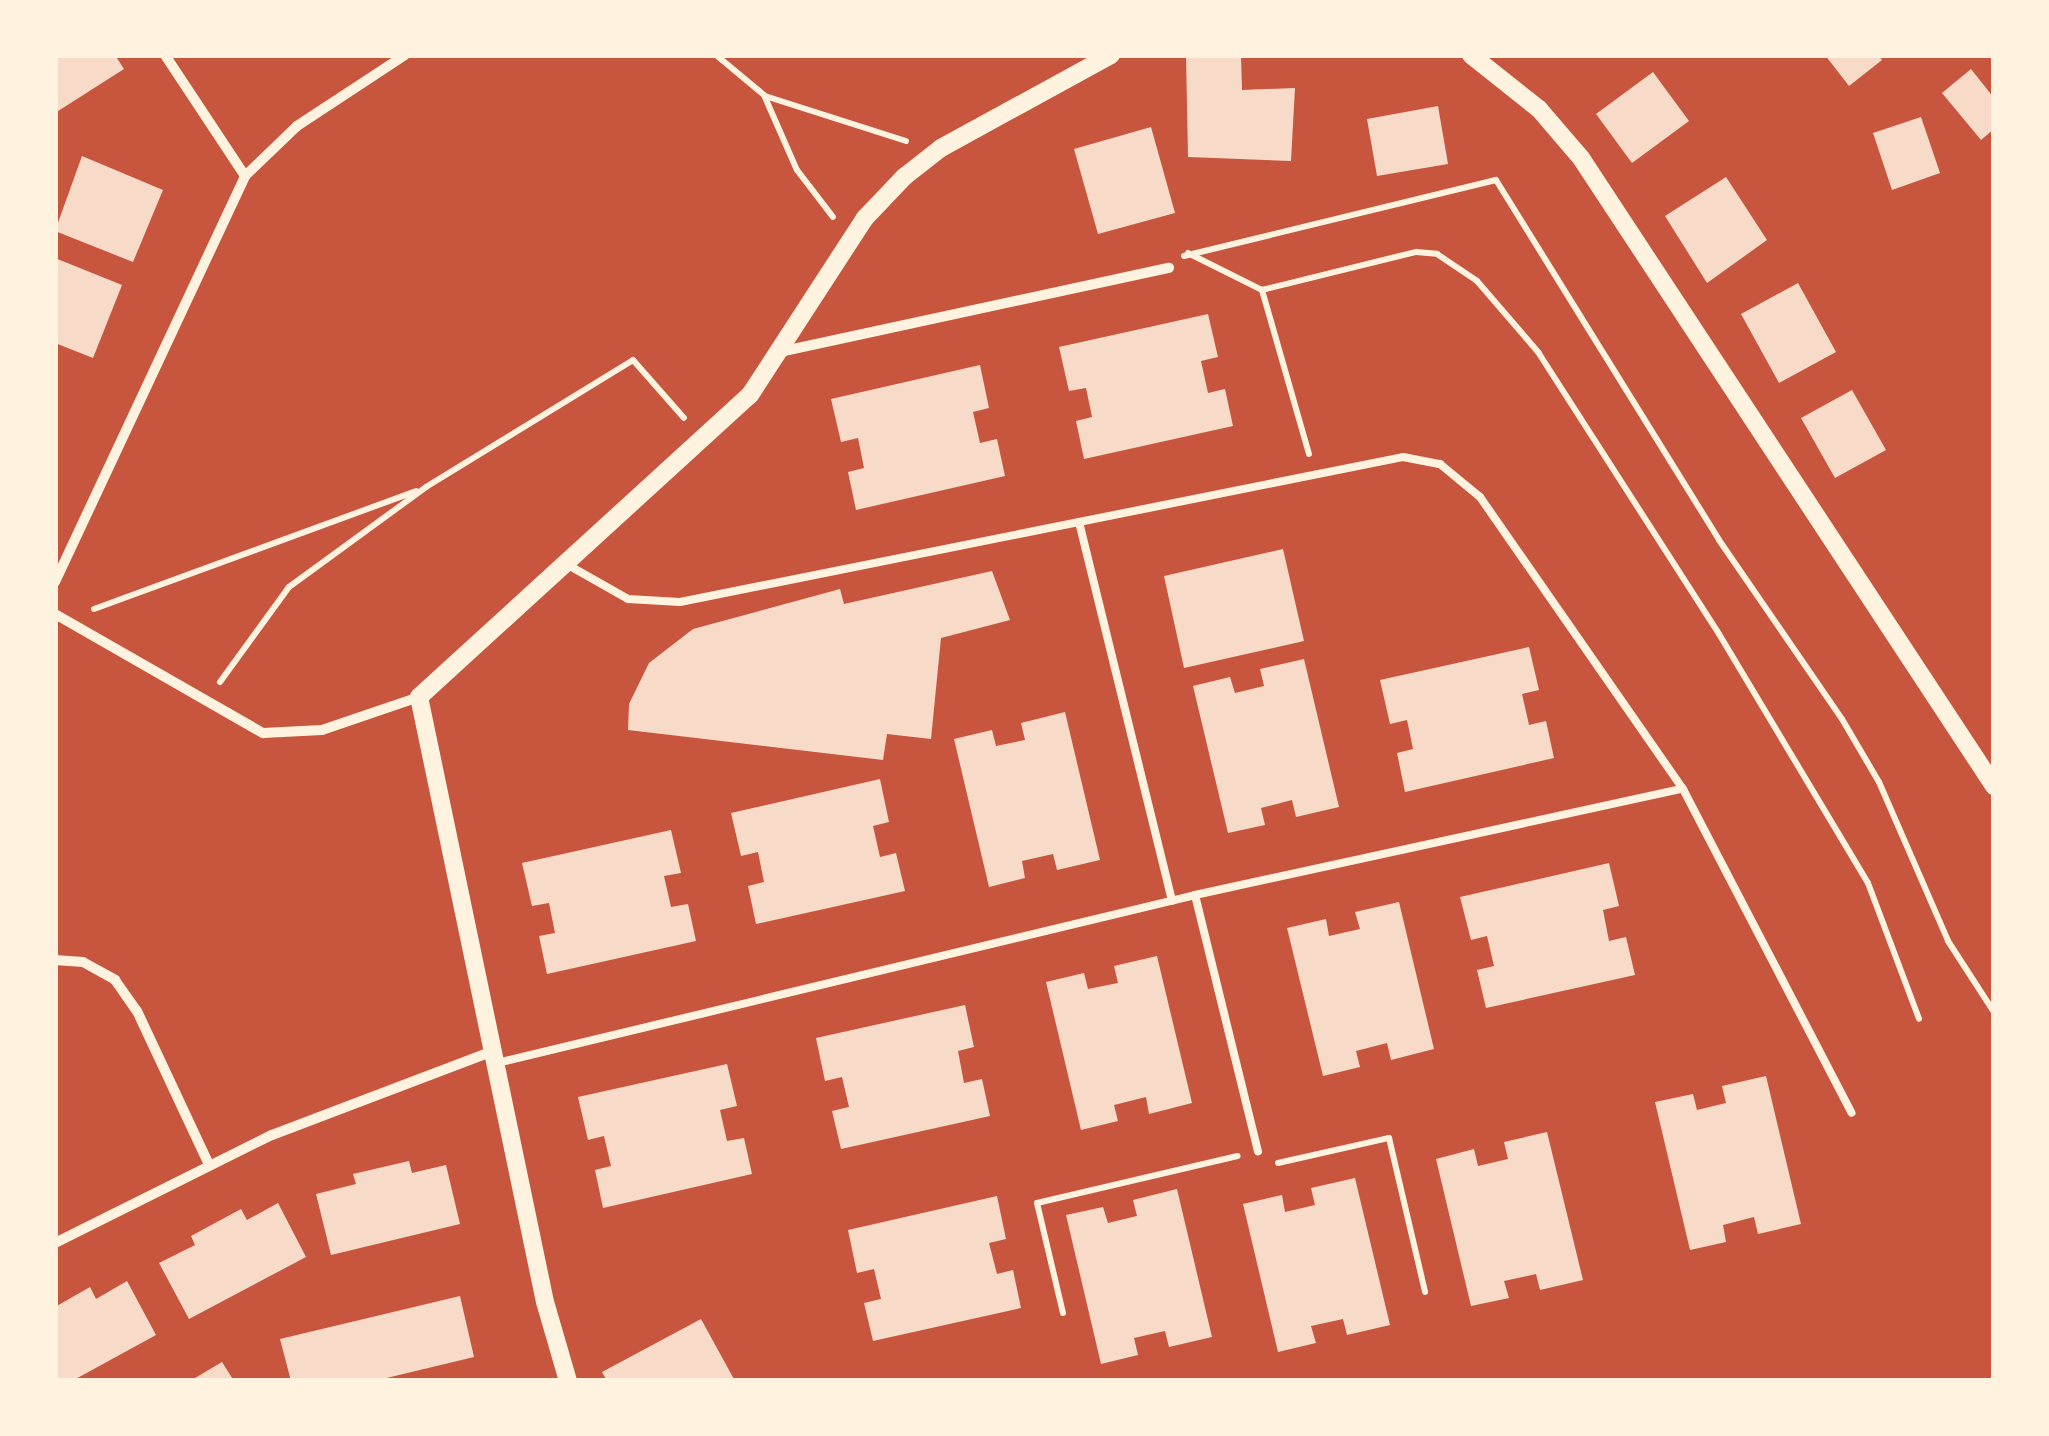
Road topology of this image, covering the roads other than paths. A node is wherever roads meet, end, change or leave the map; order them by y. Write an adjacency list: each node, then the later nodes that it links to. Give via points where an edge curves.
1 (165, 55): 5 (street)
2 (405, 55): 5 (street, via 297,126)
3 (1111, 55): 7 (street, via 934,153 891,191 852,240)
4 (1471, 55): 13 (street, via 1538,109 1581,158)
5 (245, 176): 10 (street)
6 (1169, 268): 7 (street)
7 (784, 351): 9 (street, via 705,441)
8 (1079, 522): 9 (lane, via 650,604 597,585); 14 (lane, via 1404,458 1461,476); 16 (lane)
9 (566, 564): 12 (street)
10 (55, 582)
11 (60, 617): 12 (street, via 264,732 335,727)
12 (418, 697): 18 (street)
13 (1994, 786)
14 (1683, 789): 15 (lane); 19 (lane)
15 (1195, 895): 16 (lane); 20 (lane)
16 (1172, 900): 18 (lane)
17 (55, 960): 21 (street, via 82,962 114,980 137,1012)
18 (492, 1058): 21 (street); 23 (street)
19 (1852, 1113)
20 (1258, 1151)
21 (208, 1165): 22 (street)
22 (55, 1243)
23 (568, 1381)

